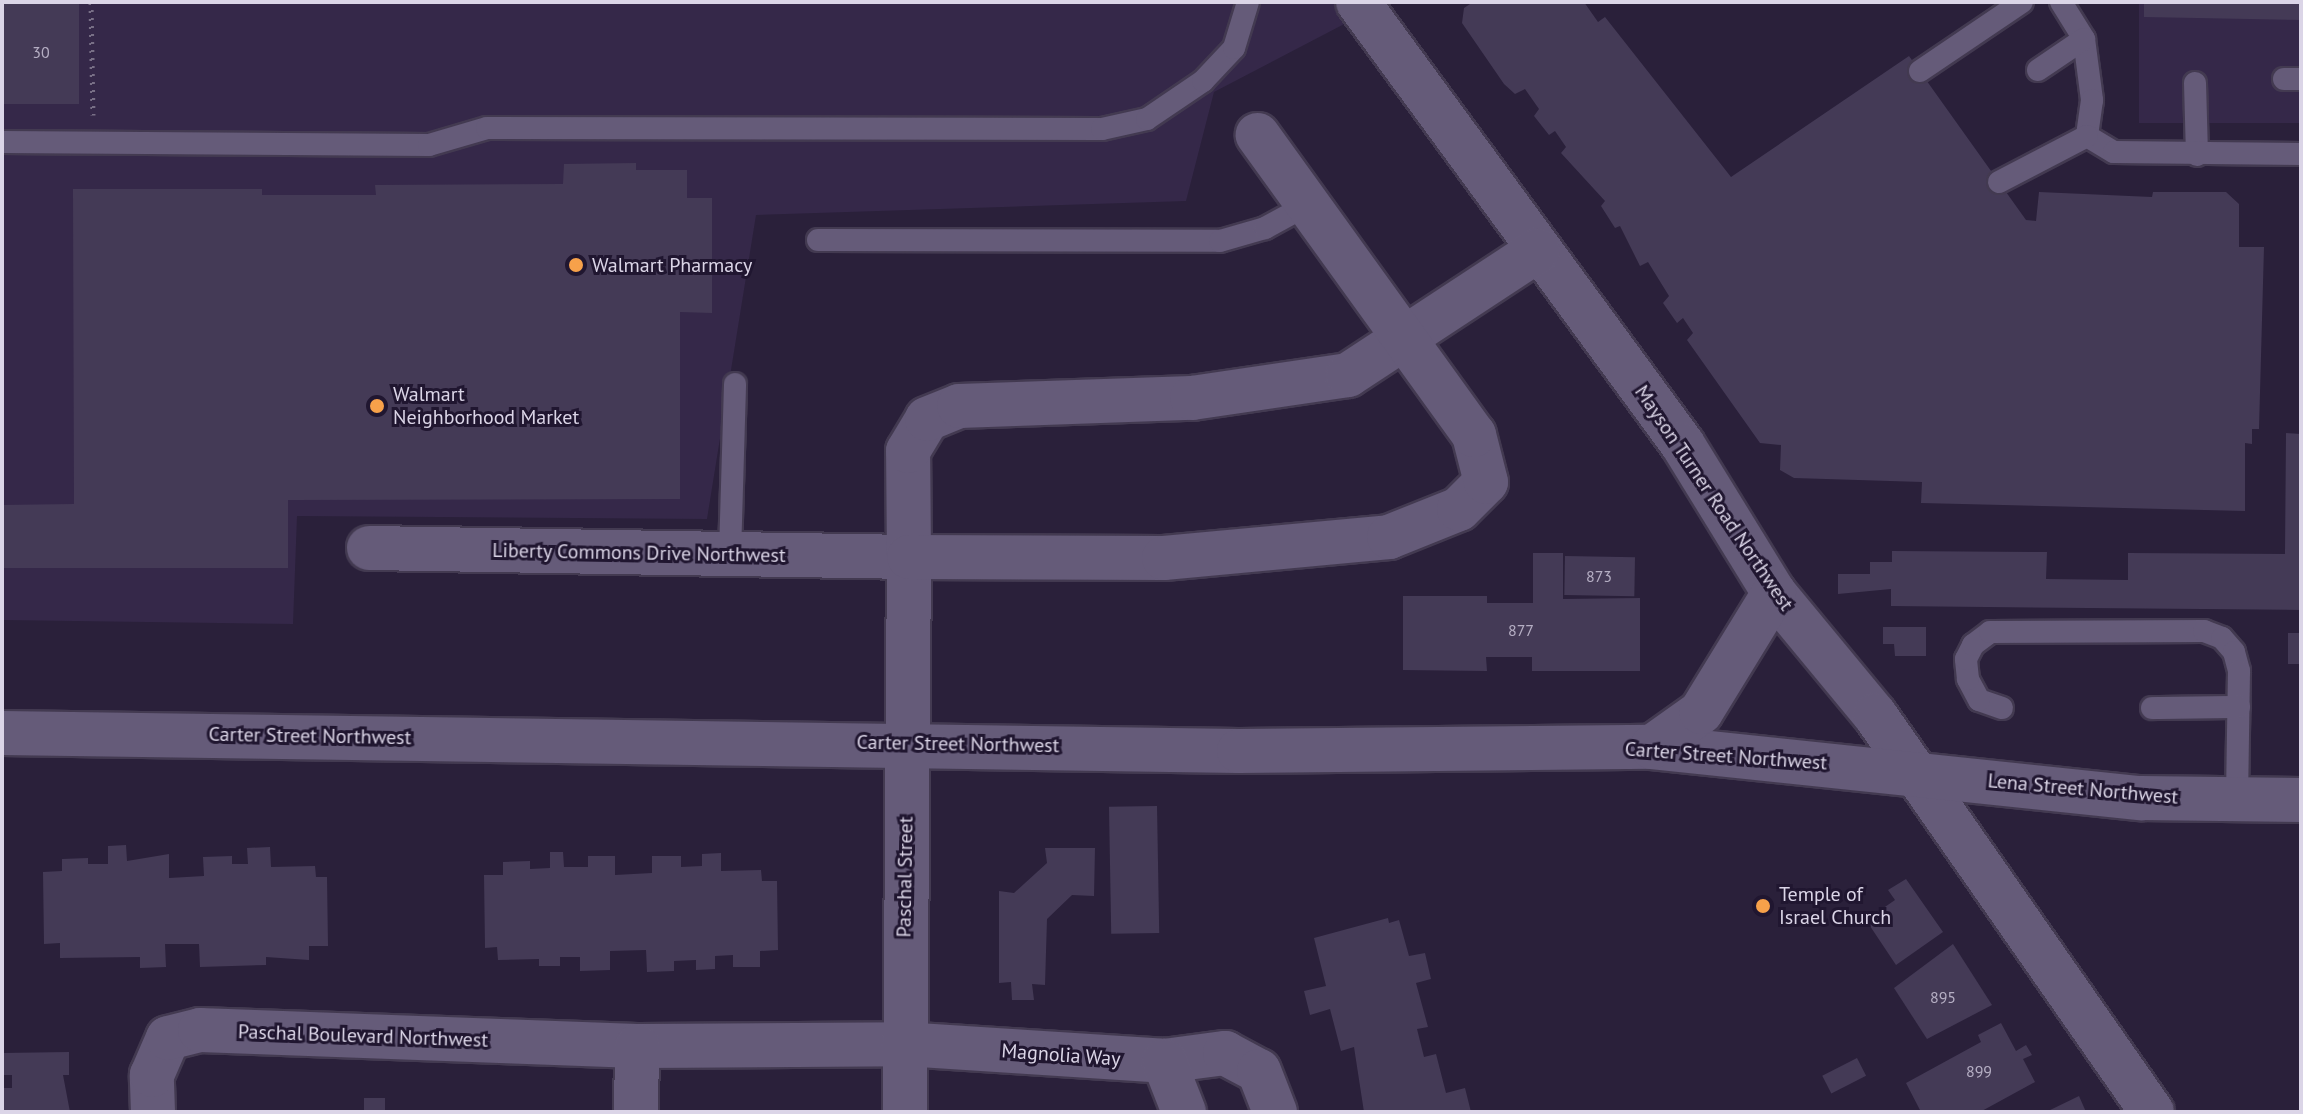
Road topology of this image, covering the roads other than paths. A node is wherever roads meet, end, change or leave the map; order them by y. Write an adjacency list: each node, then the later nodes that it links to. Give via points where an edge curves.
1 (1248, 2): 11 (lane, via 1234,48 1203,81 1147,119 1102,129 487,128 429,145)
2 (1358, 2): 17 (street, Mayson Turner Road Northwest)
3 (2022, 2): 7 (lane)
4 (2061, 2): 5 (lane)
5 (2084, 39): 6 (lane); 10 (lane, via 2092,100)
6 (2038, 70)
7 (1920, 71)
8 (2195, 83): 13 (lane)
9 (1258, 135): 15 (street, Liberty Commons Drive Northwest)
10 (2087, 136): 13 (lane, via 2114,152); 14 (lane)
11 (2, 142)
12 (2301, 154): 13 (lane)
13 (2197, 155)
14 (1999, 182)
15 (1309, 204): 16 (lane, via 1265,228 1220,241); 18 (street, Liberty Commons Drive Northwest)
16 (818, 240)
17 (1538, 250): 18 (street); 23 (street, Mayson Turner Road Northwest, via 1683,445)
18 (1408, 338): 22 (street, via 1348,375 1192,398 959,406 927,419 908,451); 22 (street, Liberty Commons Drive Northwest, via 1474,435 1486,482 1459,509 1389,537 1179,557)
19 (735, 384): 21 (lane)
20 (369, 548): 21 (street, Liberty Commons Drive Northwest)
21 (730, 554): 22 (street, Liberty Commons Drive Northwest)
22 (909, 557): 28 (street)
23 (1774, 593): 29 (street, via 1701,712); 30 (street, Mayson Turner Road Northwest)
24 (2239, 707): 25 (lane, via 2234,652 2222,638 2204,631 1990,632 1973,645 1966,659 1968,679 1979,700); 26 (lane); 31 (lane)
25 (2002, 708)
26 (2152, 708)
27 (2, 733): 28 (street, Carter Street Northwest)
28 (907, 743): 29 (street, Carter Street Northwest, via 1239,751); 33 (street, Paschal Street)
29 (1652, 747): 30 (street, Carter Street Northwest)
30 (1914, 771): 31 (street, Lena Street Northwest, via 2141,798); 41 (street, Mayson Turner Road Northwest)
31 (2237, 799): 32 (street, Lena Street Northwest)
32 (2301, 800)
33 (904, 1028): 34 (street, Paschal Boulevard Northwest); 35 (street, Magnolia Way); 38 (street)
34 (637, 1046): 36 (street, Paschal Boulevard Northwest, via 200,1030 168,1038 152,1075); 37 (street)
35 (1164, 1061): 39 (street); 40 (street, Magnolia Way, via 1225,1053 1259,1071)
36 (153, 1112)
37 (636, 1112)
38 (905, 1112)
39 (1184, 1112)
40 (1275, 1112)
41 (2152, 1112)

